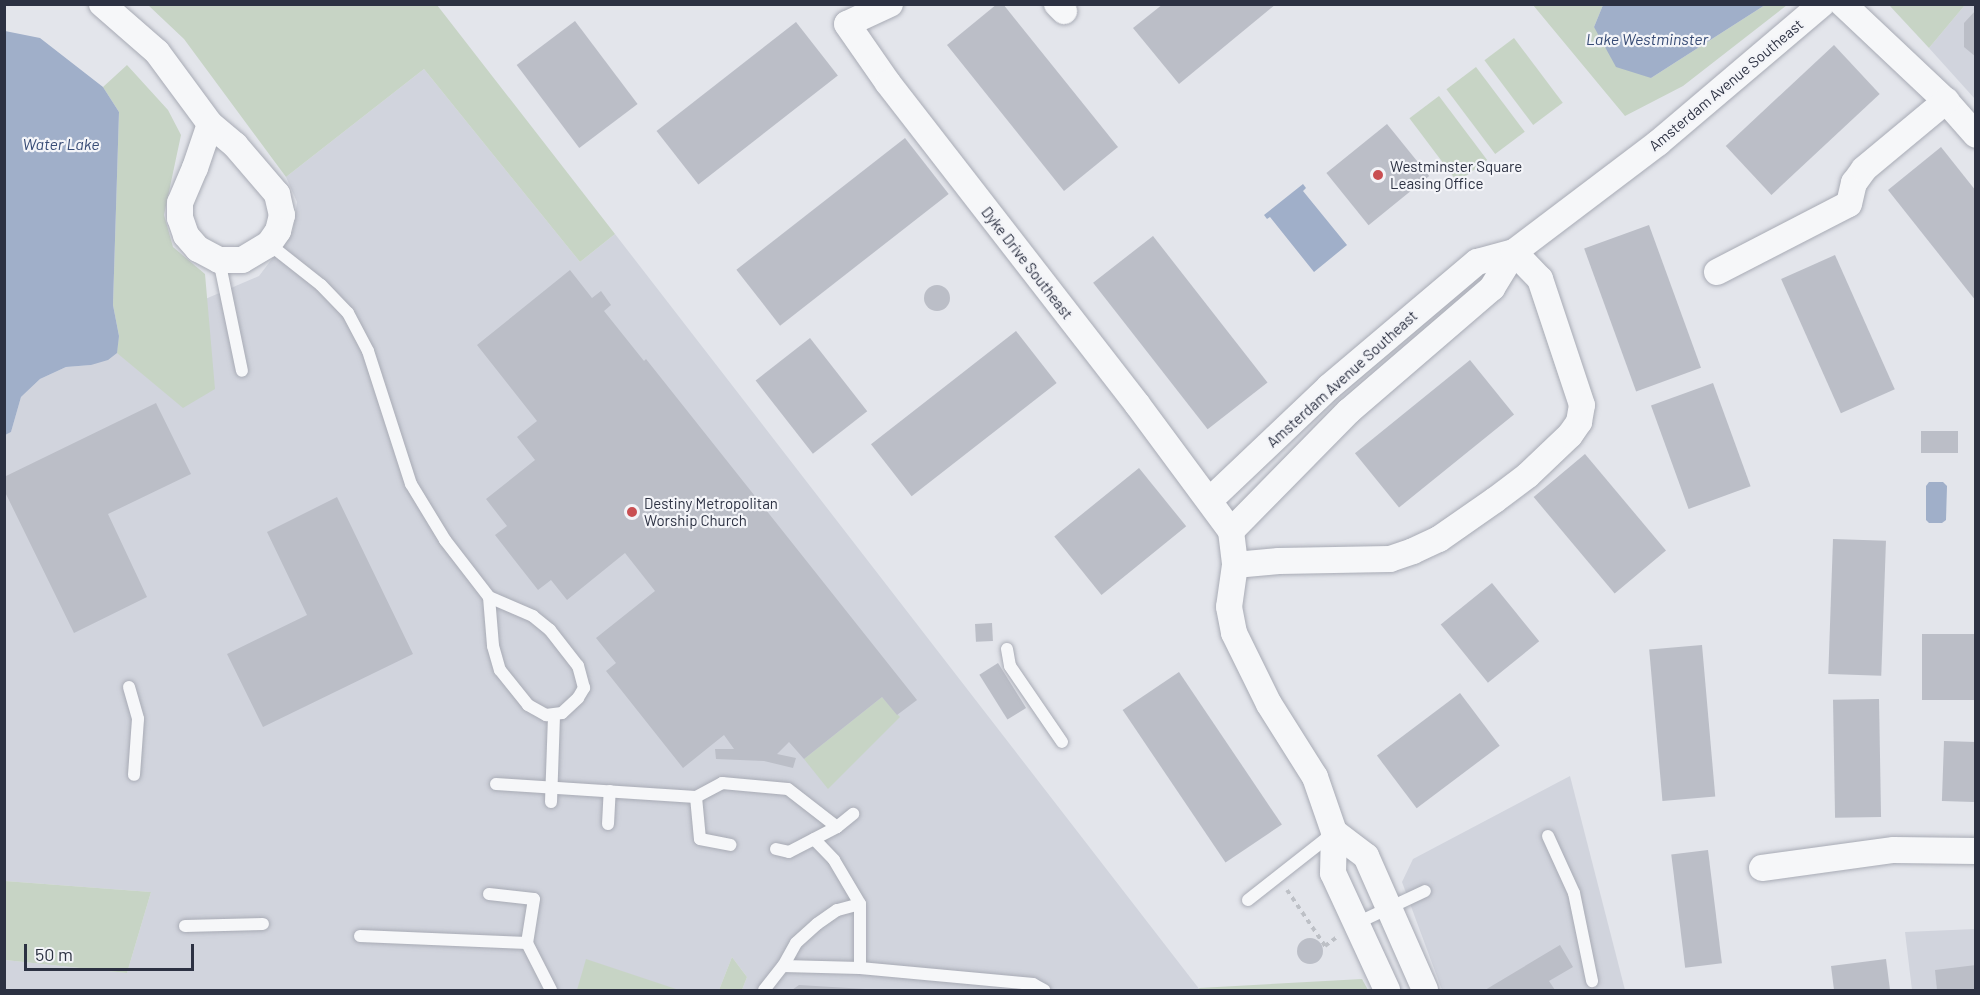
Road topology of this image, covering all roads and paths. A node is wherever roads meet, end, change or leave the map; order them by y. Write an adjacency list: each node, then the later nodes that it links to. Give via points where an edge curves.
1 (102, 4): 6 (street, via 157,52)
2 (890, 4): 13 (street, Dyke Drive Southeast, via 847,24 888,83)
3 (1822, 4): 9 (street, Amsterdam Avenue Southeast, via 1658,143)
4 (1843, 4): 5 (street)
5 (1947, 101): 7 (street); 11 (street, via 1864,169 1854,183 1849,204)
6 (210, 124): 8 (street, via 235,145 277,194 282,215); 10 (street, via 180,202 180,218 198,249)
7 (1976, 135)
8 (269, 244): 10 (street, via 242,260); 16 (lane, via 321,285 348,313 368,351 411,484 445,540)
9 (1514, 252): 13 (street, Amsterdam Avenue Southeast, via 1477,262 1329,387); 14 (street, Amsterdam Avenue Southeast, via 1492,288 1349,411); 15 (street, via 1540,279 1582,405 1579,422 1570,435 1495,500 1413,551 1390,559)
10 (219, 260): 12 (lane)
11 (1717, 272)
12 (242, 371)
13 (1210, 500): 14 (street)
14 (1232, 531): 15 (street)
15 (1235, 565): 30 (street, via 1229,607 1234,633 1269,704 1315,777)
16 (489, 597): 19 (lane, via 491,632 500,670 528,705); 19 (lane, via 533,616 550,630 581,672 584,688 578,698)
17 (1007, 649): 20 (lane, via 1010,666)
18 (129, 687): 21 (lane, via 138,719)
19 (554, 716): 23 (lane)
20 (1062, 742)
21 (134, 775)
22 (496, 784): 23 (lane)
23 (552, 787): 24 (lane); 26 (lane)
24 (610, 791): 25 (lane); 28 (lane)
25 (696, 797): 29 (lane, via 722,783 788,789); 33 (lane, via 700,839)
26 (551, 802)
27 (853, 814): 29 (lane)
28 (608, 824)
29 (837, 827): 32 (lane)
30 (1334, 832): 39 (lane); 42 (street, via 1366,856); 43 (street, via 1333,873)
31 (1548, 836): 51 (lane, via 1574,894)
32 (814, 839): 34 (lane, via 789,852); 40 (lane, via 834,860)
33 (730, 845)
34 (776, 849)
35 (1976, 851): 36 (street, via 1894,850)
36 (1762, 868)
37 (1425, 891): 42 (lane)
38 (489, 894): 48 (lane, via 534,899)
39 (1248, 900)
40 (860, 904): 49 (lane, via 837,910 817,924 796,943); 50 (lane)
41 (1299, 908): 46 (path)
42 (1390, 909): 43 (lane); 56 (street)
43 (1357, 923): 55 (street)
44 (263, 924): 45 (lane)
45 (184, 926)
46 (1312, 927)
47 (360, 936): 48 (lane)
48 (527, 943): 52 (lane)
49 (783, 966): 50 (lane); 53 (lane)
50 (860, 968): 54 (lane, via 1033,984)
51 (1592, 981)
52 (551, 990)
53 (764, 990)
54 (1044, 990)
55 (1387, 990)
56 (1425, 990)

